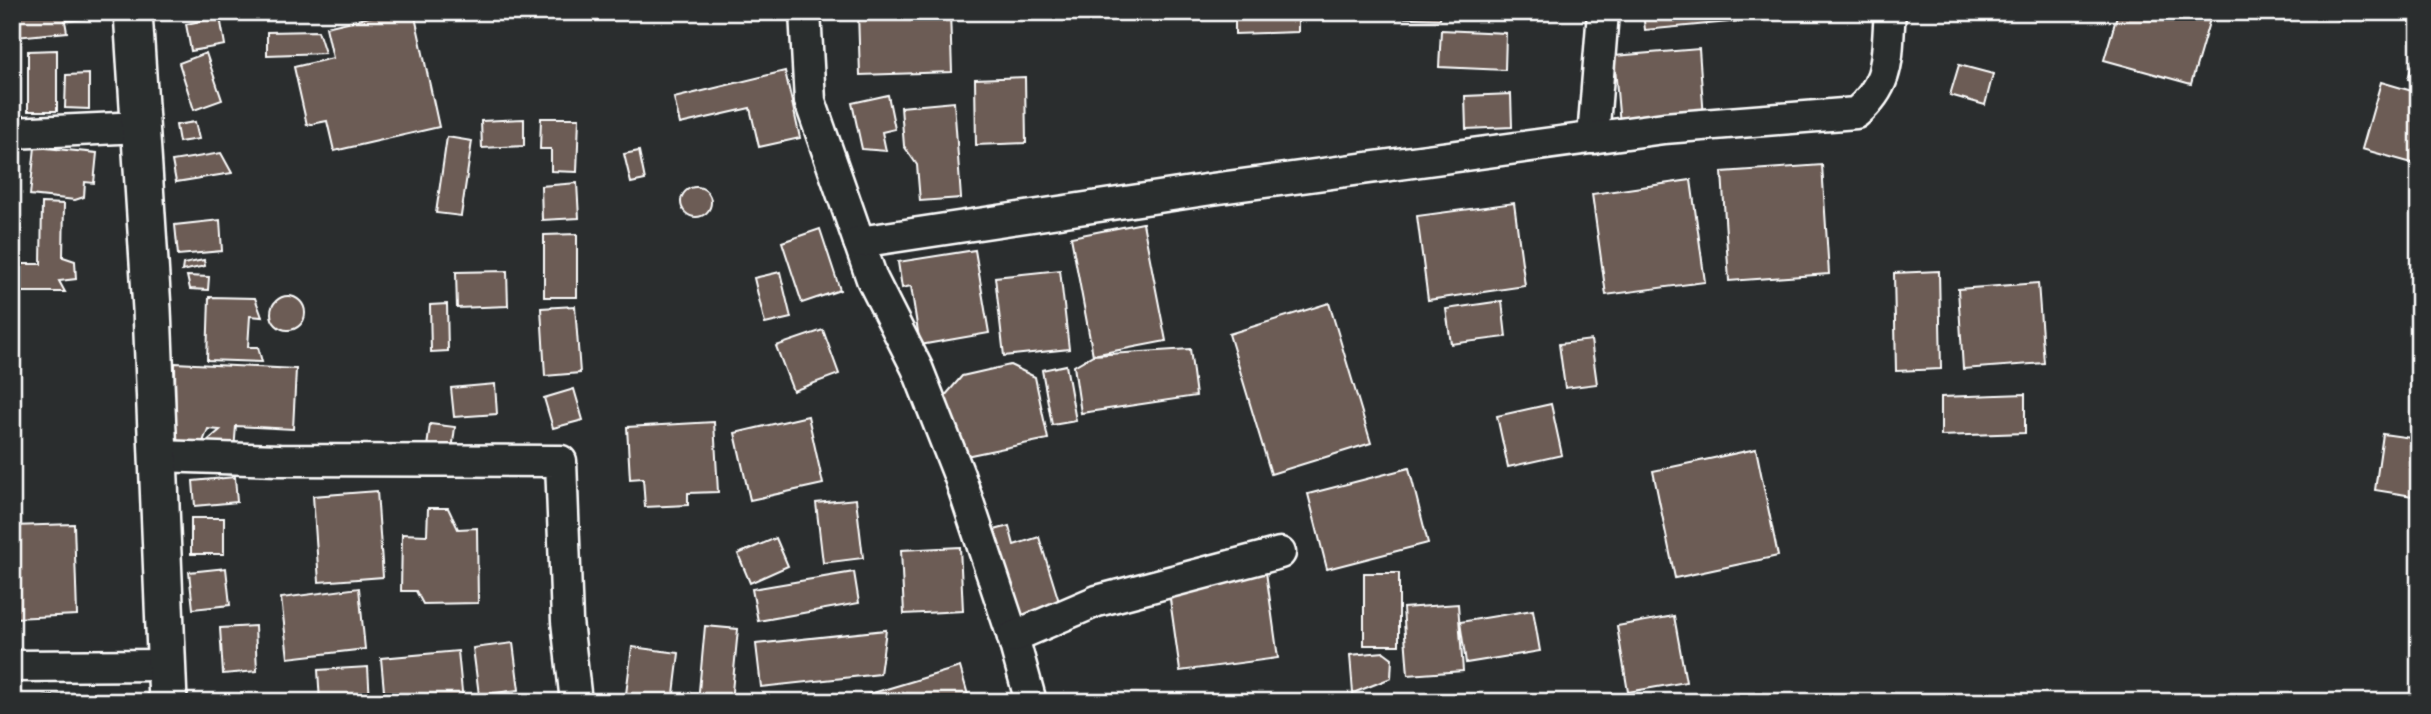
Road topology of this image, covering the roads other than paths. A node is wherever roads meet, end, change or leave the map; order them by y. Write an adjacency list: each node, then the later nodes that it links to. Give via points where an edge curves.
1 (133, 12): 5 (street)
2 (805, 12): 8 (street, via 810,101)
3 (1604, 12): 7 (street)
4 (1890, 12): 7 (street, via 1884,78 1872,99 1856,113)
5 (141, 127): 6 (street); 9 (street)
6 (12, 133)
7 (1593, 138): 8 (street)
8 (859, 242): 11 (street, via 917,368 959,475)
9 (158, 456): 12 (street); 15 (street, via 561,461 567,621)
10 (1280, 553): 11 (street, via 1097,601)
11 (1013, 637): 16 (street)
12 (167, 665): 13 (street); 14 (street)
13 (12, 666)
14 (168, 702)
15 (576, 702)
16 (1031, 702)

